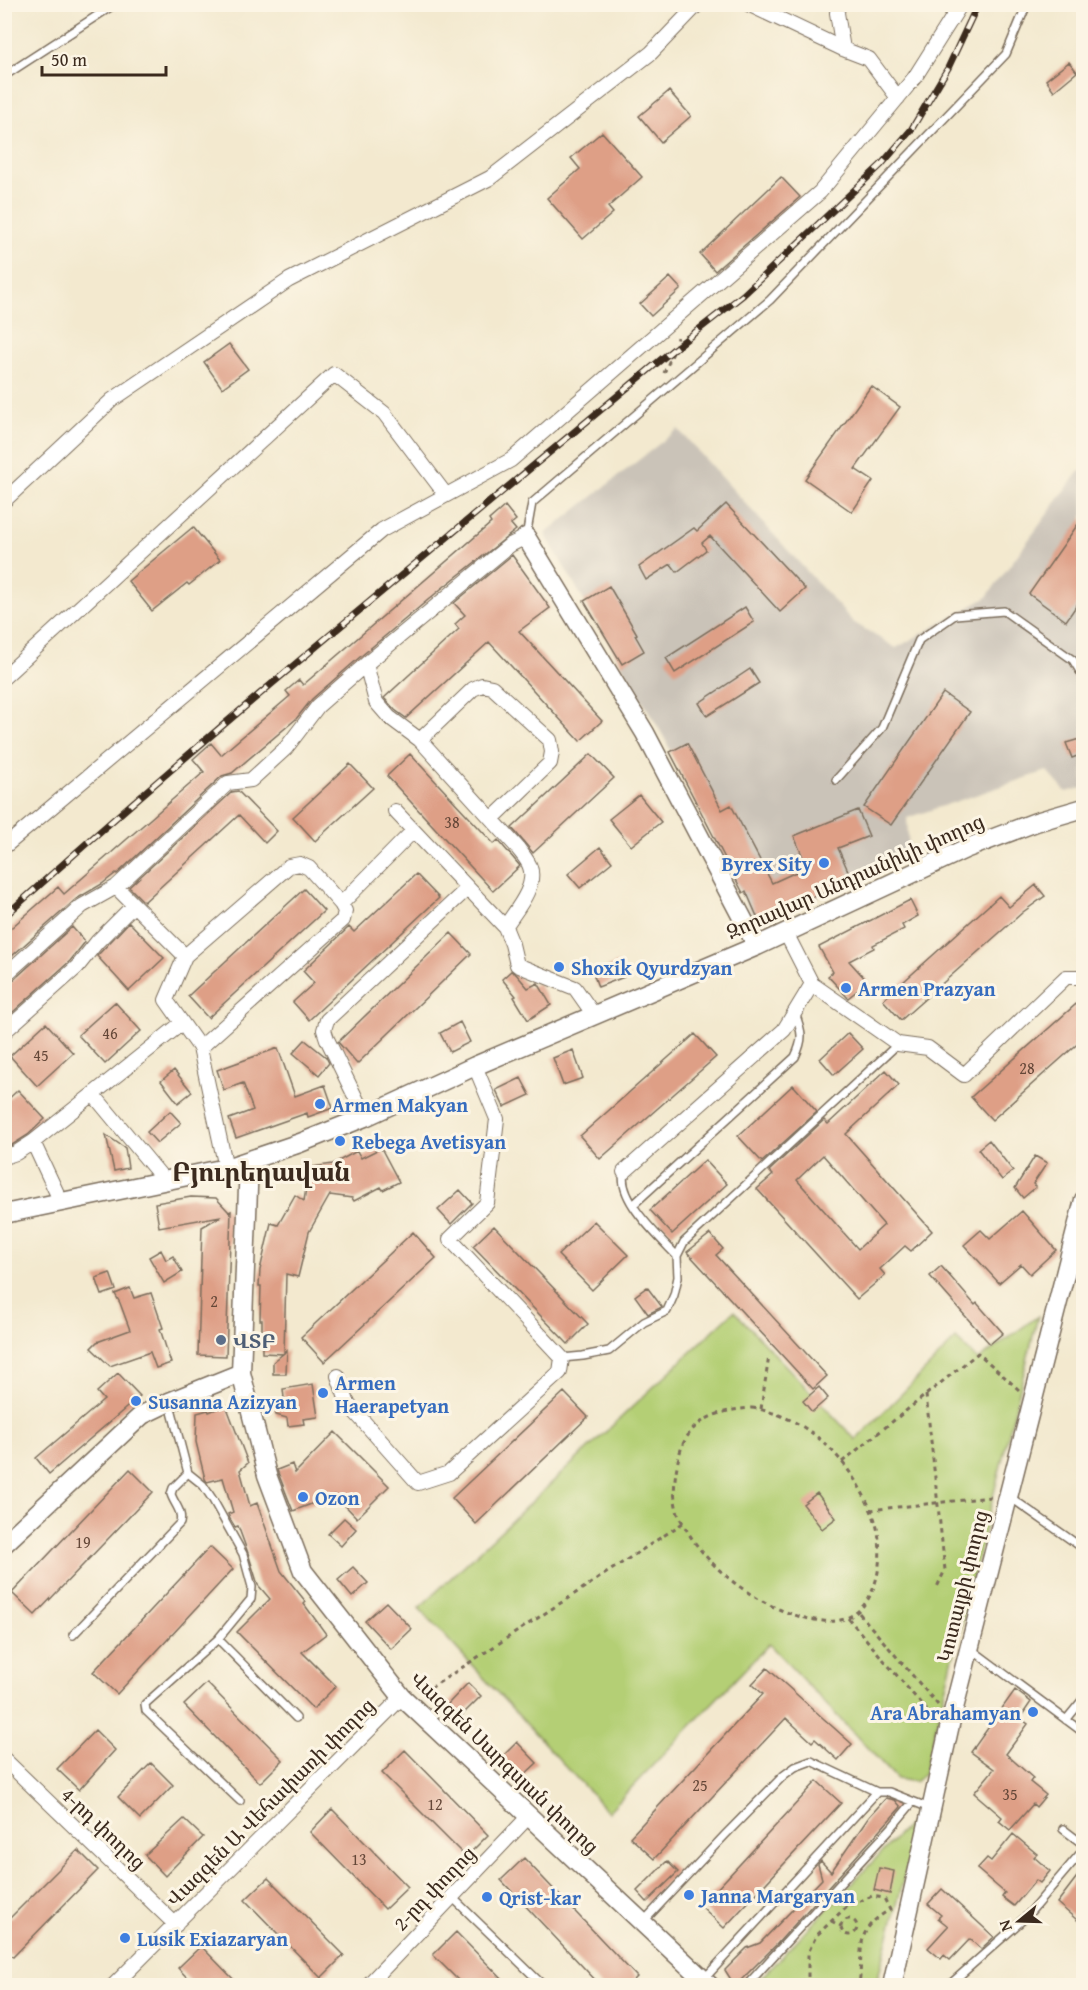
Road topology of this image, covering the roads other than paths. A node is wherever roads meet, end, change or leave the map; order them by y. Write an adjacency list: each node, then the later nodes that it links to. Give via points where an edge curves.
1 (115, 4): 8 (lane)
2 (698, 4): 11 (street, via 651,53 490,178 289,280 112,400)
3 (748, 4): 7 (street)
4 (838, 4): 7 (street)
5 (961, 4): 9 (street)
6 (1027, 4): 12 (lane, via 1006,54 770,300 532,503)
7 (843, 49): 9 (street, via 869,58)
8 (4, 76)
9 (898, 98): 10 (street, via 820,192 511,460)
10 (446, 495): 14 (street, via 384,413 334,374); 22 (street, via 382,530)
11 (4, 501)
12 (526, 537): 13 (street, via 510,545); 29 (street, via 645,734)
13 (366, 664): 16 (street, via 376,702); 23 (street, via 318,706 286,748 251,780 228,783)
14 (4, 677)
15 (1083, 678): 17 (lane, via 1072,660 1004,611 955,615 919,640 882,728)
16 (420, 740): 20 (street); 20 (street, via 482,684 492,687 550,740 550,763)
17 (836, 780)
18 (1083, 808): 28 (street, Զորավար Անդրանիկի փողոց, via 965,849)
19 (395, 812): 21 (street)
20 (492, 819): 27 (street, via 530,865 532,875 523,899)
21 (413, 831): 24 (street); 25 (street)
22 (4, 847)
23 (116, 887): 26 (street); 31 (street, via 82,906)
24 (468, 888): 27 (street); 42 (street, via 327,1020 327,1039)
25 (341, 904): 30 (street, via 309,868 300,864 289,866); 39 (street, via 345,911 343,920)
26 (134, 905): 30 (street); 37 (street, via 77,967)
27 (505, 927): 35 (street, via 517,965 575,988)
28 (786, 933): 29 (street, Զորավար Անդրանիկի փողոց); 33 (street)
29 (757, 946): 35 (street, Զորավար Անդրանիկի փողոց)
30 (185, 956): 36 (street, via 166,1000)
31 (4, 976)
32 (1083, 977): 38 (street, via 1066,977 964,1075 928,1048)
33 (812, 984): 34 (street); 38 (street)
34 (795, 1013): 47 (street, via 784,1030); 51 (lane, via 802,1043 795,1057)
35 (594, 1015): 40 (street, Զորավար Անդրանիկի փողոց)
36 (182, 1023): 39 (street); 41 (street)
37 (4, 1032)
38 (898, 1044): 53 (lane, via 684,1242)
39 (200, 1048): 46 (street)
40 (475, 1066): 42 (street, Զորավար Անդրանիկի փողոց); 54 (street, via 497,1119 487,1203 450,1239)
41 (93, 1094): 43 (street); 48 (street)
42 (365, 1117): 45 (street, Զորավար Անդրանիկի փողոց)
43 (33, 1142): 44 (street); 50 (street)
44 (4, 1157)
45 (249, 1162): 46 (street, Զորավար Անդրանիկի փողոց); 55 (street, Վազգեն Սարգսյան փողոց)
46 (226, 1168): 48 (street, Զորավար Անդրանիկի փողոց)
47 (624, 1172): 51 (lane, via 625,1192)
48 (165, 1181): 50 (street, Զորավար Անդրանիկի փողոց)
49 (1083, 1200): 59 (street, Կոտայքի փողոց)
50 (61, 1202): 52 (street, Զորավար Անդրանիկի փողոց)
51 (633, 1205): 53 (lane)
52 (4, 1214)
53 (677, 1256): 54 (lane, via 678,1277 667,1311 644,1322 609,1351)
54 (562, 1358): 56 (street, via 561,1372 449,1473 418,1483 348,1404)
55 (241, 1373): 57 (street); 66 (street, Վազգեն Սարգսյան փողոց, via 267,1475 303,1571)
56 (338, 1376)
57 (169, 1402): 58 (lane); 60 (street, via 142,1415)
58 (189, 1473): 62 (lane, via 171,1494 180,1512 180,1523); 63 (lane, via 202,1485 230,1529 243,1554 252,1587 251,1599)
59 (1008, 1495): 61 (lane); 64 (street, Կոտայքի փողոց)
60 (4, 1544)
61 (1083, 1549)
62 (73, 1635)
63 (218, 1639): 67 (lane); 72 (lane, via 145,1704 153,1719)
64 (969, 1648): 68 (lane); 74 (street, Կոտայքի փողոց)
65 (1083, 1698): 68 (lane)
66 (405, 1700): 75 (street, Վազգեն Սարգսյան փողոց); 80 (street, Վազգեն Ա Վեհափառի փողոց)
67 (296, 1718)
68 (1066, 1720): 69 (lane)
69 (1083, 1733)
70 (4, 1760): 80 (street, 4-րդ փողոց)
71 (878, 1791): 73 (lane); 79 (lane, via 811,1761 795,1767); 81 (lane)
72 (240, 1801)
73 (912, 1803): 74 (lane); 85 (lane)
74 (932, 1809): 86 (street, Կոտայքի փողոց)
75 (529, 1816): 78 (street, 2-րդ փողոց); 79 (street, Վազգեն Սարգսյան փողոց)
76 (1063, 1829): 77 (lane)
77 (1083, 1847): 87 (lane, via 1027,1916)
78 (452, 1897): 83 (street, 2-րդ փողոց); 84 (lane)
79 (642, 1923): 81 (street, Վազգեն Սարգսյան փողոց)
80 (176, 1925): 82 (street, Վազգեն Ա Վեհափառի փողոց)
81 (706, 1983)
82 (114, 1986)
83 (367, 1986)
84 (544, 1986)
85 (746, 1986)
86 (892, 1986)
87 (948, 1986)

